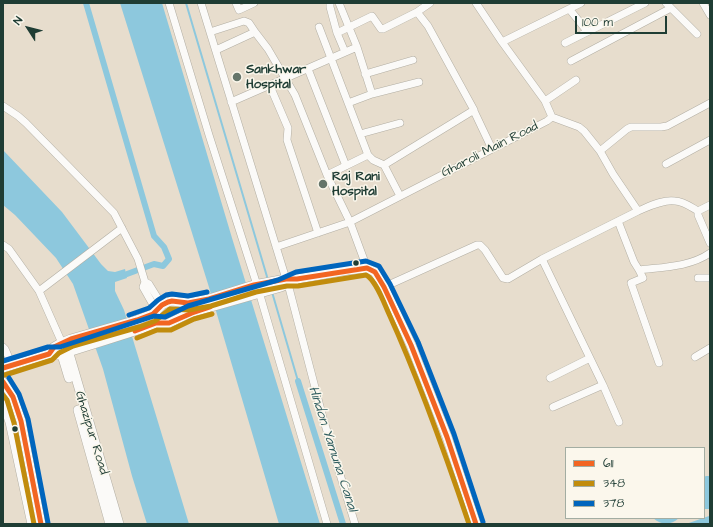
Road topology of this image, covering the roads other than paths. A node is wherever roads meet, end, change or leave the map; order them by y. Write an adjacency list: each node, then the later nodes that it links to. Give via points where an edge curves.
1 (169, 3): 74 (street, via 209,135)
2 (201, 3): 20 (street)
3 (254, 3): 11 (street)
4 (330, 3): 22 (street)
5 (338, 3): 18 (street)
6 (430, 3): 14 (street)
7 (476, 3): 24 (street, Gharoli Main Road)
8 (581, 3): 13 (street)
9 (645, 3): 19 (street)
10 (703, 3): 15 (street)
11 (238, 6): 16 (street)
12 (668, 6): 23 (street); 31 (street)
13 (570, 10): 19 (street); 24 (street)
14 (417, 12): 18 (street, via 383,29 372,16); 44 (street, via 428,26)
15 (710, 15)
16 (244, 21): 20 (street); 21 (street, via 249,23)
17 (319, 27): 29 (street)
18 (350, 28): 22 (street); 26 (street)
19 (588, 31): 25 (street)
20 (210, 32): 27 (street)
21 (255, 32): 27 (street); 34 (street)
22 (338, 33): 28 (street)
23 (697, 34)
24 (502, 42): 39 (street, Gharoli Main Road)
25 (565, 42)
26 (357, 47): 28 (street); 33 (street)
27 (216, 50): 40 (street)
28 (346, 52): 29 (street)
29 (331, 58): 32 (street); 41 (street)
30 (413, 60): 33 (street)
31 (571, 61)
32 (308, 69): 34 (street); 54 (street)
33 (365, 74): 38 (street)
34 (286, 79): 37 (street); 55 (street)
35 (576, 80): 39 (street)
36 (419, 82): 38 (street)
37 (270, 86): 40 (street); 63 (street, via 288,128 287,140)
38 (372, 94): 41 (street)
39 (545, 101): 45 (street, Gharoli Main Road)
40 (231, 102): 66 (street)
41 (348, 103): 47 (street)
42 (710, 103): 50 (street, via 667,126 631,127)
43 (3, 106): 62 (street, via 26,123 114,213)
44 (474, 111): 49 (street); 53 (street)
45 (552, 116): 49 (street, Gharoli Main Road); 50 (street, via 582,129)
46 (400, 123): 47 (street)
47 (360, 134): 51 (street)
48 (710, 140): 52 (street)
49 (492, 149): 56 (street, Gharoli Main Road)
50 (600, 152): 58 (street)
51 (368, 155): 53 (street); 54 (street)
52 (666, 164)
53 (384, 165): 56 (street)
54 (346, 166): 55 (street)
55 (327, 175): 61 (street)
56 (400, 196): 61 (street, Gharoli Main Road)
57 (710, 205): 59 (street)
58 (638, 211): 59 (street, via 675,200); 60 (street)
59 (698, 211): 64 (street)
60 (618, 221): 68 (street); 70 (street)
61 (350, 222): 63 (street, Gharoli Main Road); 69 (street)
62 (122, 228): 76 (street); 79 (street, via 138,259 145,282 143,287)
63 (318, 233): 66 (street, Gharoli Main Road)
64 (710, 243)
65 (3, 245): 76 (street, via 10,249)
66 (276, 247): 73 (street)
67 (710, 253): 70 (street, via 680,265)
68 (542, 259): 75 (street, via 506,279 502,277 485,250 477,245); 88 (street)
69 (367, 268): 73 (main road); 75 (main road, via 375,272)
70 (639, 270): 89 (street, via 643,278 631,283)
71 (698, 278): 72 (street)
72 (710, 278)
73 (283, 282): 74 (main road); 103 (street)
74 (260, 288): 78 (main road); 102 (street)
75 (384, 288): 104 (main road, via 411,345)
76 (39, 291): 82 (street)
77 (182, 302): 78 (main road); 79 (main road, via 172,301); 80 (main road, via 186,308)
78 (210, 302): 80 (main road)
79 (157, 310): 81 (main road); 82 (main road, via 137,320)
80 (182, 317): 81 (main road, via 167,324)
81 (156, 323): 85 (main road)
82 (64, 342): 85 (main road, Ghazipur Road); 86 (main road, via 54,347)
83 (3, 347): 90 (street)
84 (710, 348): 87 (street)
85 (68, 352): 86 (main road); 100 (main road, Ghazipur Road); 101 (main road, Ghazipur Road)
86 (49, 354): 90 (main road)
87 (695, 357)
88 (590, 358): 91 (street); 93 (street)
89 (659, 363)
90 (7, 366)
91 (550, 378)
92 (3, 382): 94 (main road)
93 (603, 385): 96 (street); 97 (street)
94 (13, 397): 95 (main road); 99 (main road, via 22,424)
95 (3, 401): 98 (main road)
96 (553, 407)
97 (619, 422)
98 (32, 524)
99 (41, 524)
100 (110, 524)
101 (118, 524)
102 (327, 524)
103 (355, 524)
104 (476, 524)

